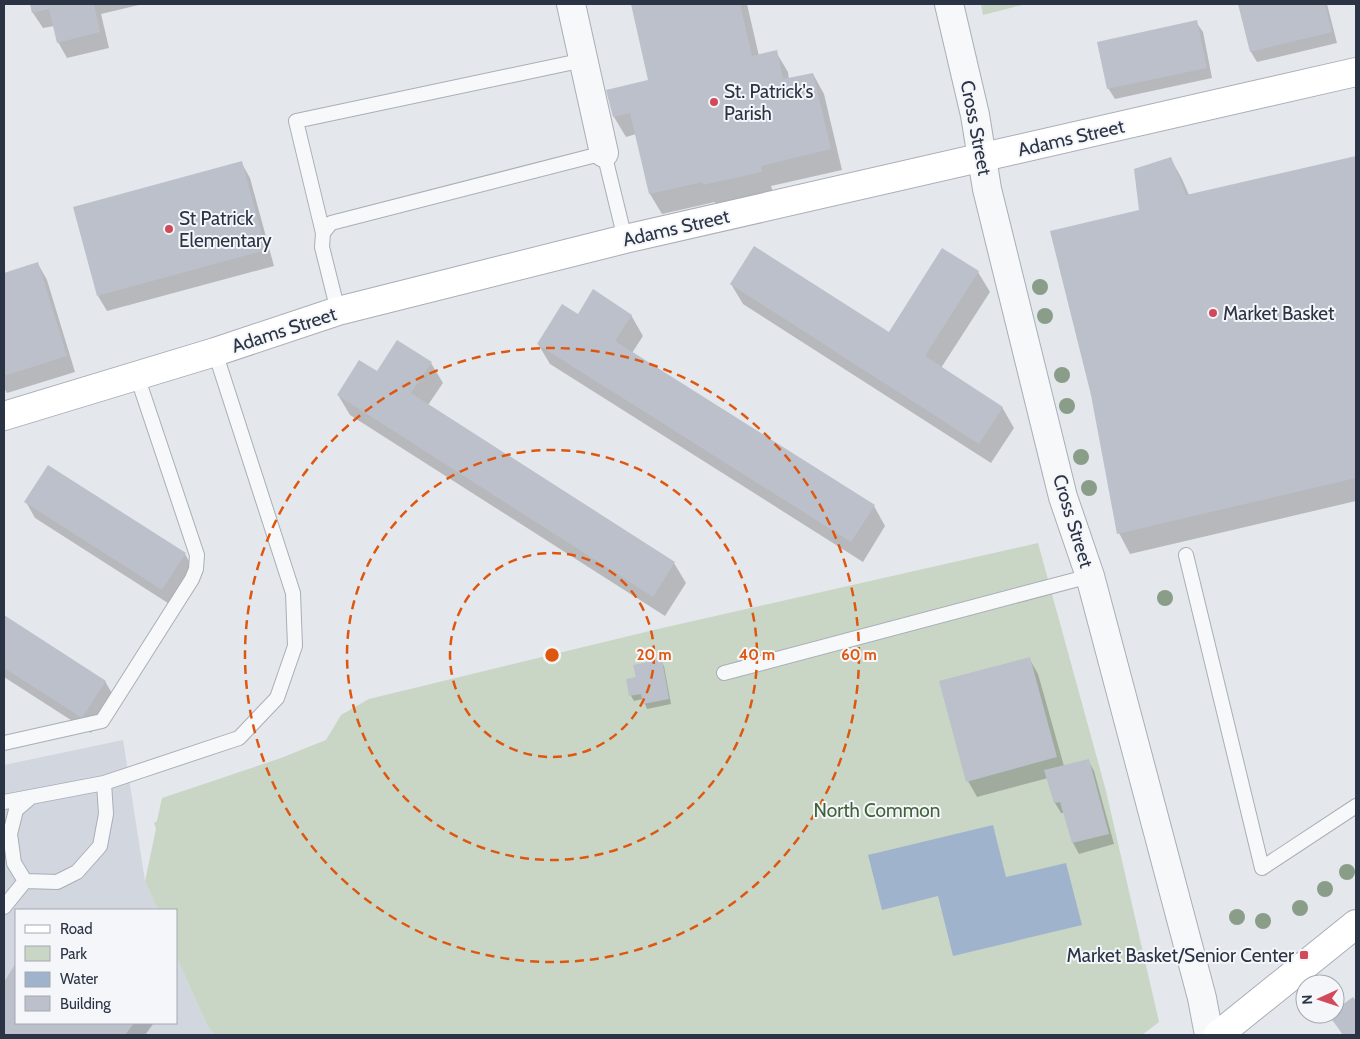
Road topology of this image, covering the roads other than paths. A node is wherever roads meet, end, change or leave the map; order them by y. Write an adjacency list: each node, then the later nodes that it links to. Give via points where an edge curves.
1 (571, 4): 3 (street)
2 (949, 4): 6 (street, Cross Street)
3 (584, 60): 5 (street); 7 (lane, via 296,121)
4 (1356, 72): 6 (street, Adams Street)
5 (604, 152): 7 (lane, via 331,223); 8 (lane)
6 (982, 158): 8 (street, Adams Street); 14 (street, Cross Street, via 1063,497)
7 (323, 233): 9 (lane, via 322,247)
8 (625, 239): 9 (street, Adams Street)
9 (338, 311): 10 (street, Adams Street)
10 (215, 352): 11 (street, Adams Street); 17 (lane, via 293,593 296,646 276,698 239,738)
11 (137, 376): 12 (street, Adams Street); 16 (lane, via 197,555 196,570 102,721)
12 (4, 416)
13 (1186, 556): 20 (lane, via 1262,868)
14 (1090, 576): 15 (lane); 24 (street, Cross Street, via 1202,998)
15 (724, 673)
16 (4, 743)
17 (104, 783): 18 (lane); 21 (lane, via 106,814 100,846 77,872 57,882)
18 (30, 798): 19 (lane); 21 (lane, via 16,810 10,834 14,863)
19 (4, 802)
20 (1356, 806)
21 (25, 881): 22 (lane)
22 (4, 907)
23 (1356, 924): 25 (street)
24 (1209, 1035)
25 (1218, 1035)

